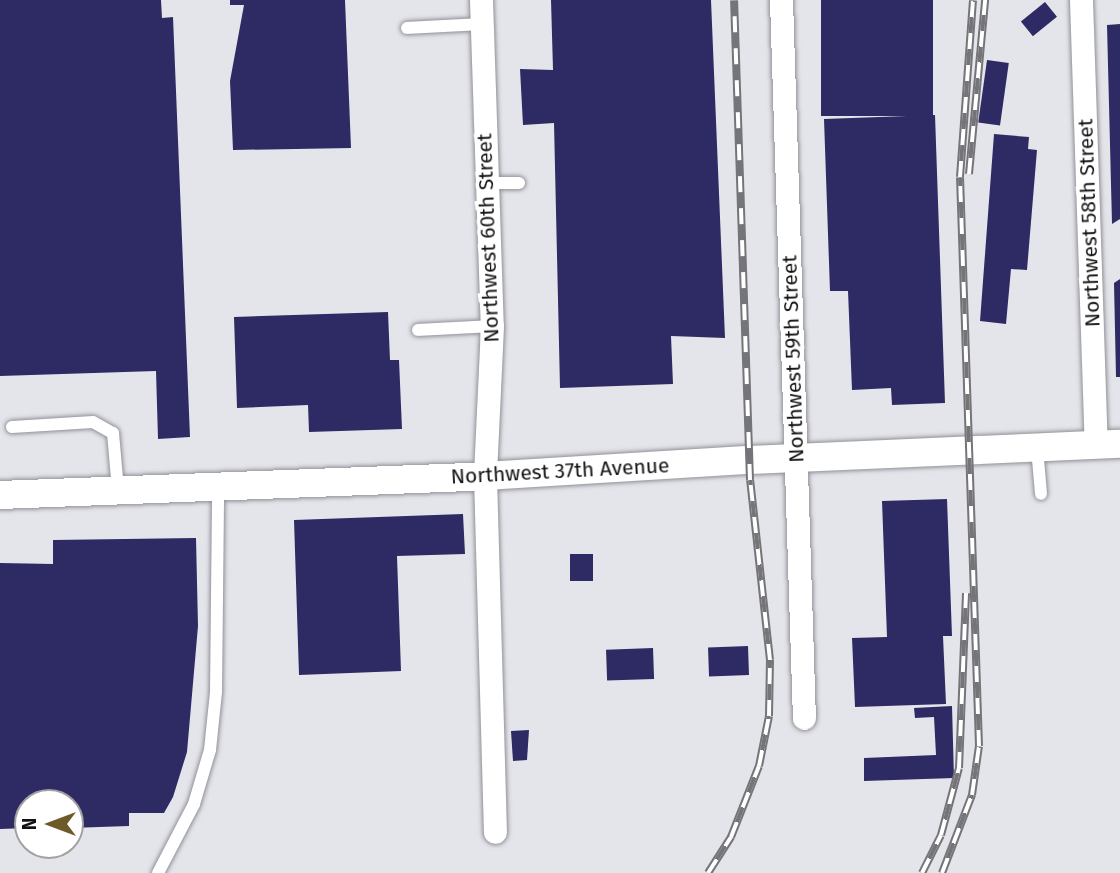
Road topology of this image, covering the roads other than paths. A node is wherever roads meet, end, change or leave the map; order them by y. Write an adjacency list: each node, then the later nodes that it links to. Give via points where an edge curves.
1 (481, 0): 4 (street, Northwest 60th Street)
2 (781, 0): 13 (street, Northwest 59th Street)
3 (1081, 0): 11 (street, Northwest 58th Street)
4 (481, 24): 5 (lane); 7 (street, Northwest 60th Street)
5 (407, 28)
6 (519, 183): 7 (lane)
7 (487, 184): 8 (street, Northwest 60th Street)
8 (492, 326): 9 (lane); 14 (street, Northwest 60th Street)
9 (418, 330)
10 (12, 427): 16 (lane, via 93,422 113,433)
11 (1108, 444): 12 (street, Northwest 37th Avenue)
12 (1037, 447): 13 (street, Northwest 37th Avenue); 17 (lane)
13 (796, 458): 14 (street, Northwest 37th Avenue); 19 (street, Northwest 59th Street)
14 (485, 476): 15 (street, Northwest 37th Avenue); 20 (street, Northwest 60th Street)
15 (218, 486): 16 (street, Northwest 37th Avenue); 21 (lane, via 211,750 194,804)
16 (118, 491): 18 (street, Northwest 37th Avenue)
17 (1041, 494)
18 (0, 495)
19 (804, 718)
20 (495, 832)
21 (158, 873)

